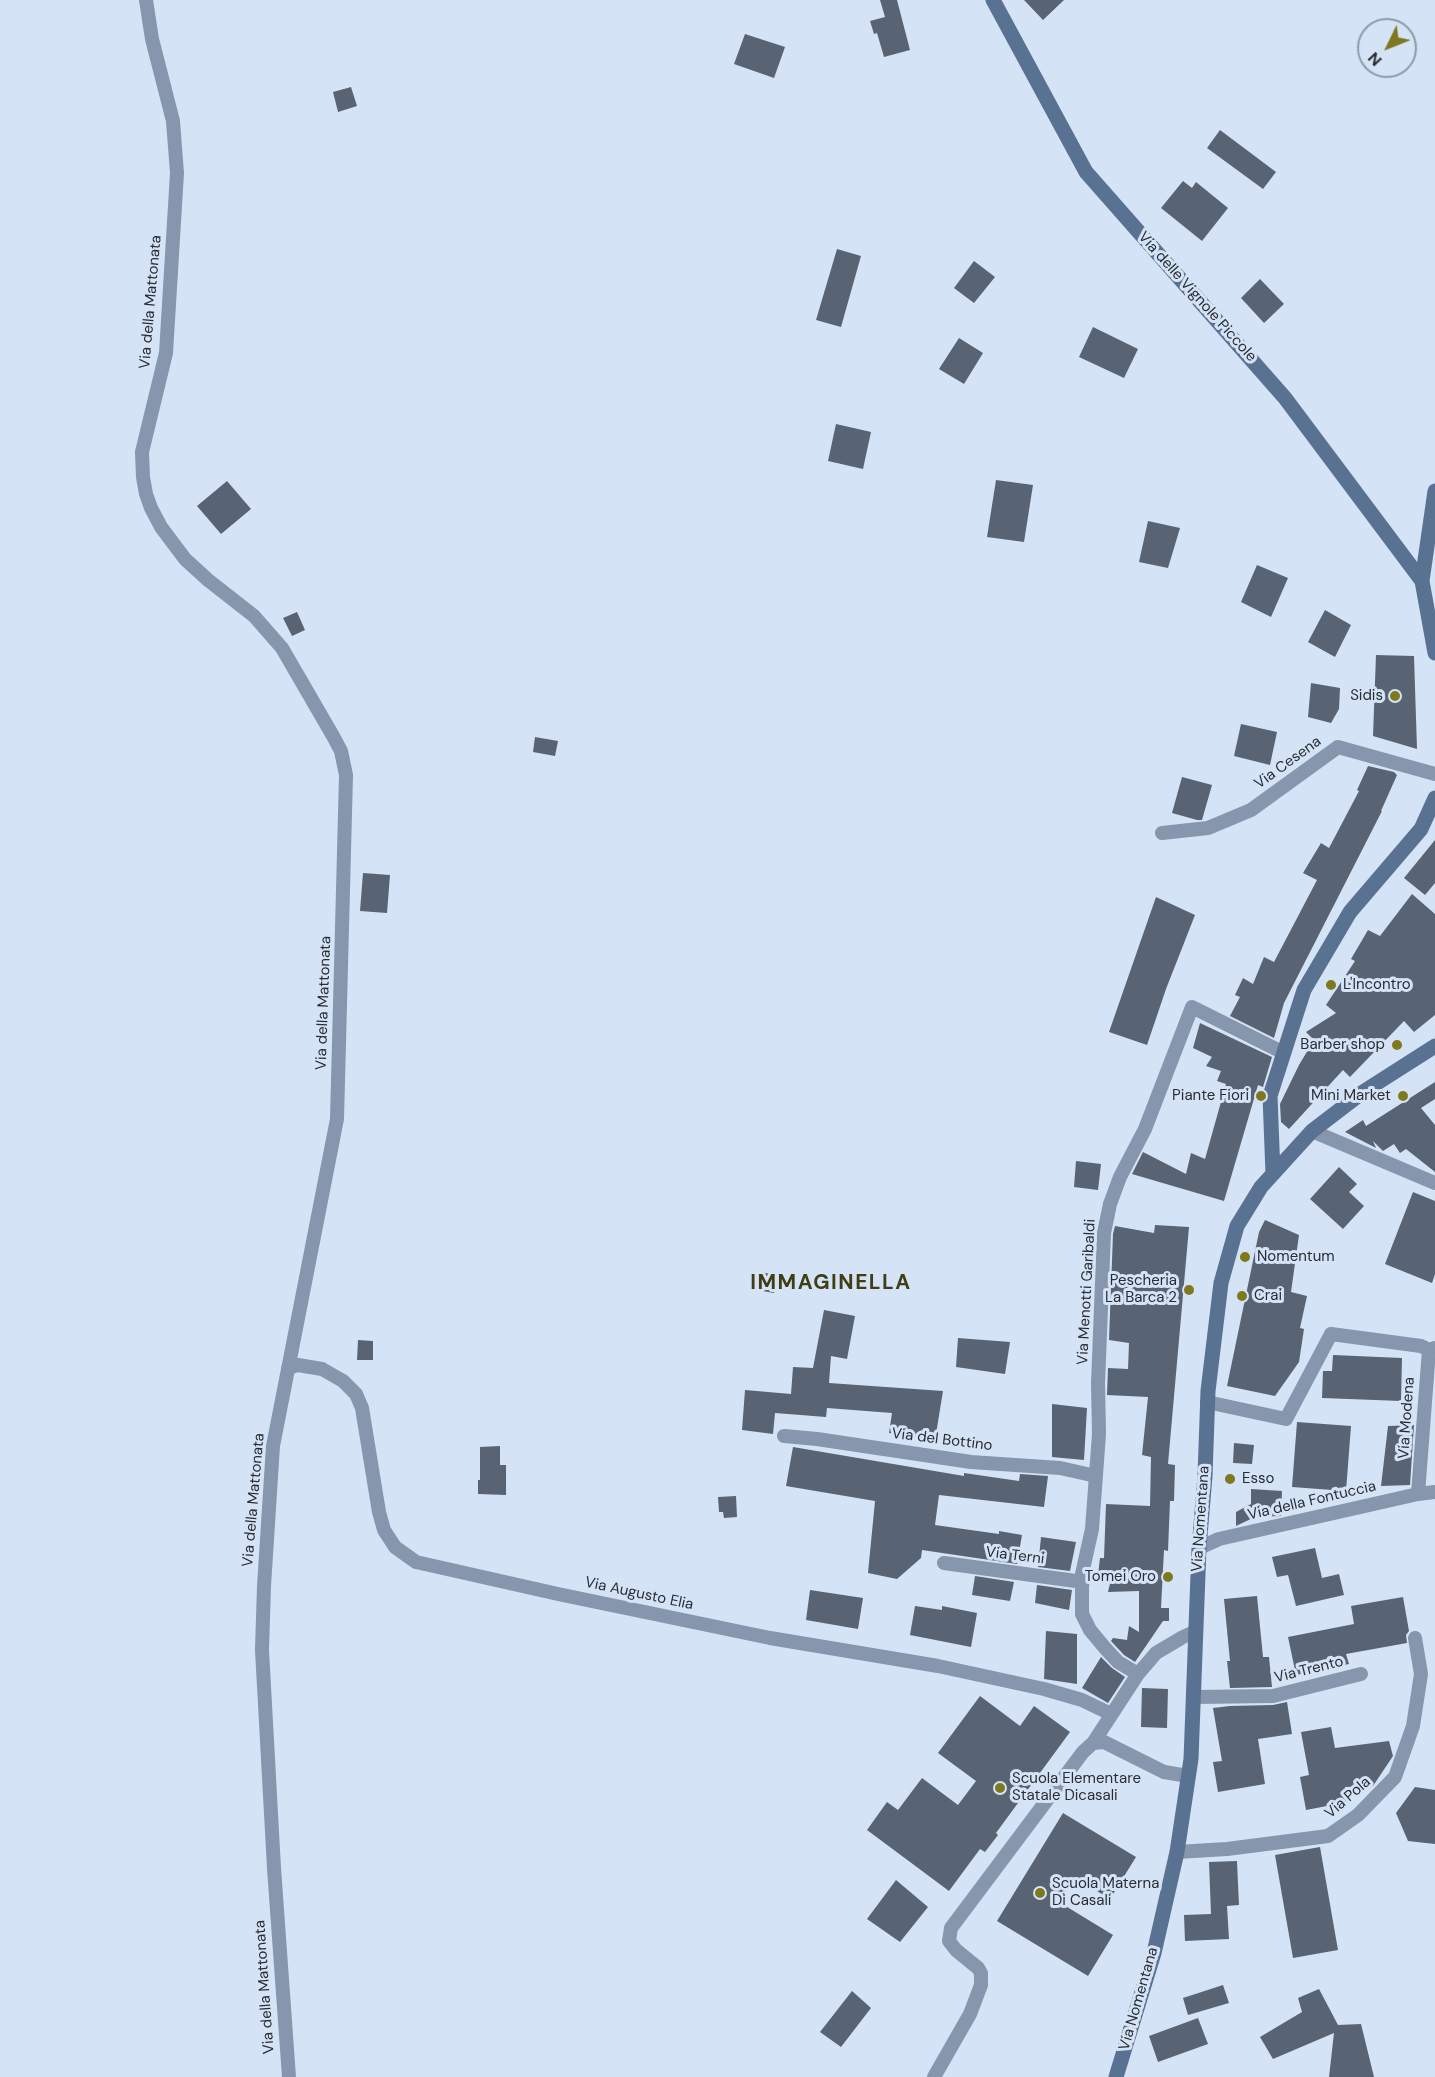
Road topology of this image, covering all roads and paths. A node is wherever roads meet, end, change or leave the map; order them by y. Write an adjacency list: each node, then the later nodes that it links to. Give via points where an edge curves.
1 (146, 0): 15 (street, Via della Mattonata, via 173,121 177,173 166,353 142,452 146,494 162,527 186,559 254,616 282,648 341,751 346,775 337,1119)
2 (993, 0): 4 (street, Via delle Vignole Piccole, via 1086,172 1277,389)
3 (1435, 491): 4 (street)
4 (1422, 581): 5 (street)
5 (1435, 653)
6 (1435, 774): 8 (street, Via Cesena, via 1338,747 1251,810 1208,828)
7 (1435, 798): 10 (street, via 1421,829 1350,912 1304,990)
8 (1162, 833)
9 (1435, 1046): 11 (street, Via Nomentana, via 1363,1092)
10 (1284, 1053): 12 (street, via 1270,1096); 18 (street, Via Menotti Garibaldi, via 1192,1007 1145,1129 1120,1177 1104,1233)
11 (1312, 1131): 12 (street, Via Nomentana); 13 (street)
12 (1273, 1174): 16 (street, Via Nomentana, via 1237,1226 1221,1283)
13 (1435, 1183)
14 (1432, 1349): 16 (street, via 1331,1334 1286,1419); 20 (street, Via Modena)
15 (288, 1368): 29 (street, Via Augusto Elia, via 322,1369 344,1381 356,1394 362,1408 384,1530 395,1547 416,1562 770,1638 938,1666 1082,1700); 34 (street, Via della Mattonata, via 273,1446 262,1650)
16 (1207, 1402): 21 (street, Via Nomentana)
17 (784, 1436): 18 (street, Via del Bottino, via 971,1462 1060,1468)
18 (1096, 1476): 23 (street, Via Menotti Garibaldi)
19 (1435, 1492): 20 (street, Via della Fontuccia)
20 (1418, 1494): 21 (street, Via della Fontuccia, via 1219,1539)
21 (1199, 1548): 24 (street, Via Nomentana)
22 (944, 1563): 23 (street, Via Terni)
23 (1083, 1582): 26 (street, Via Menotti Garibaldi, via 1082,1614 1090,1630 1118,1662)
24 (1196, 1631): 26 (street, via 1156,1653); 28 (street, Via Nomentana)
25 (1415, 1638): 32 (street, Via Pola, via 1421,1674 1413,1726 1395,1777 1358,1815 1328,1836)
26 (1138, 1674): 29 (street)
27 (1361, 1674): 28 (street, Via Trento, via 1273,1696)
28 (1193, 1697): 31 (street, Via Nomentana)
29 (1111, 1714): 30 (street)
30 (1098, 1742): 31 (street, via 1164,1772); 35 (street, via 1083,1752 951,1928 949,1941 978,1968 981,1985 970,2014)
31 (1188, 1776): 32 (street, Via Nomentana)
32 (1177, 1852): 33 (street, Via Nomentana, via 1154,1953)
33 (1127, 2041): 36 (street); 37 (street, Via Nomentana)
34 (288, 2077)
35 (934, 2077)
36 (1106, 2077)
37 (1116, 2077)

